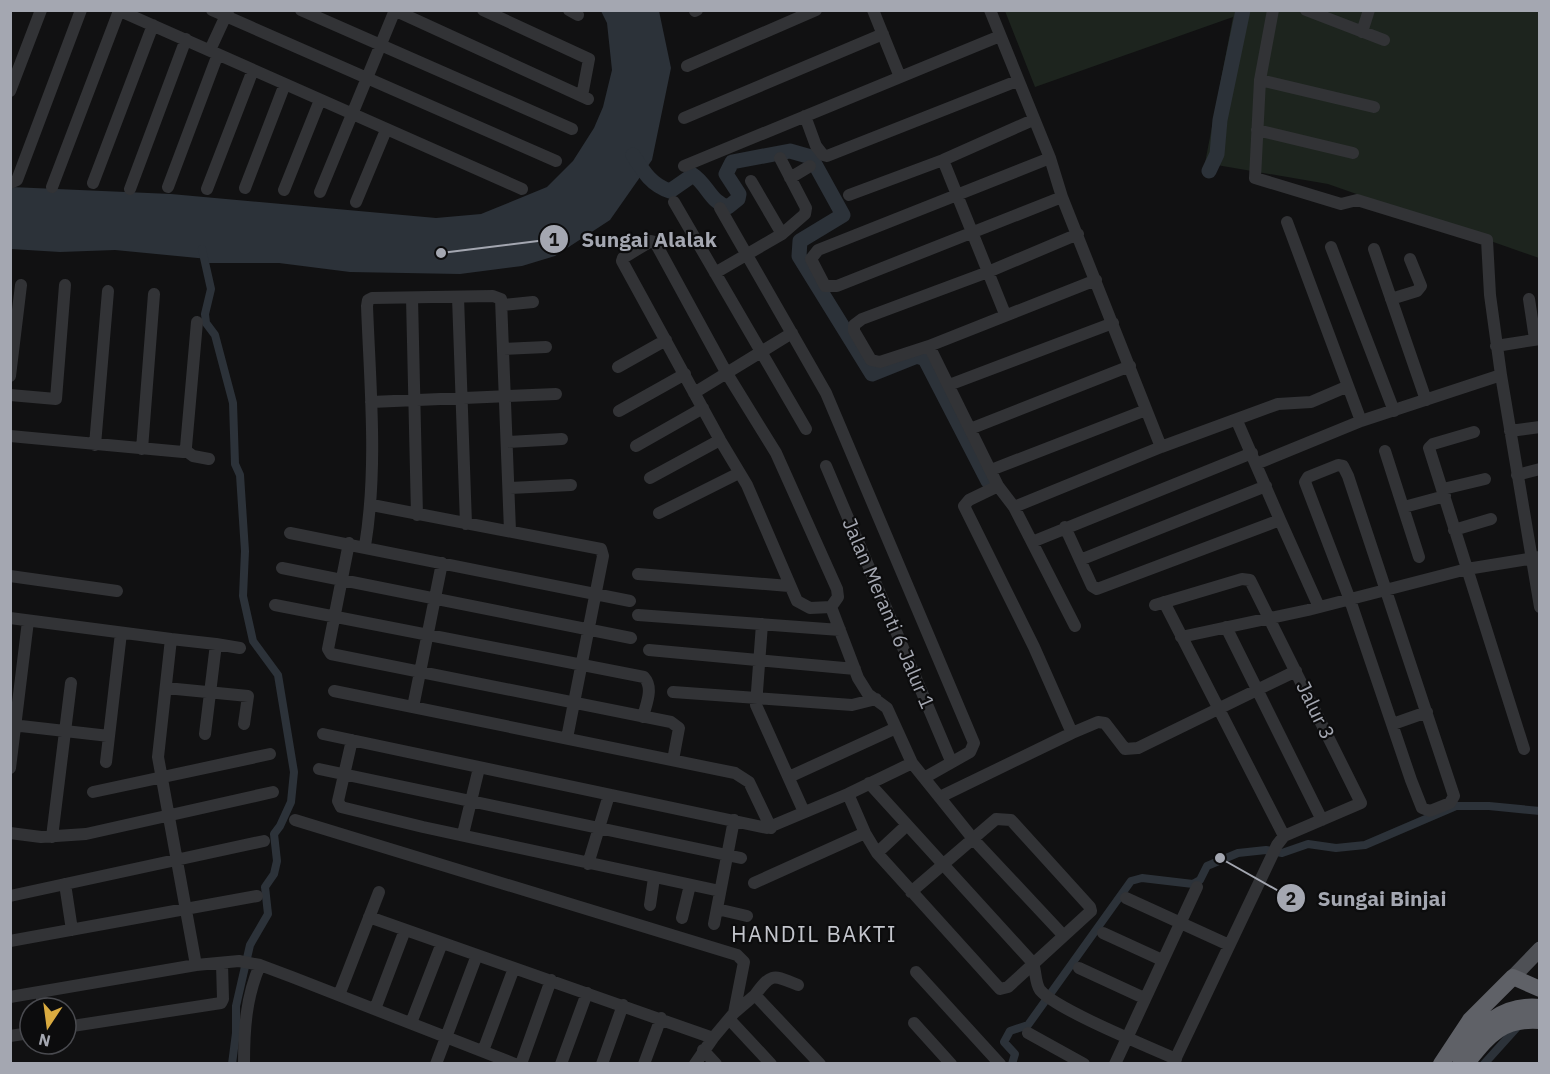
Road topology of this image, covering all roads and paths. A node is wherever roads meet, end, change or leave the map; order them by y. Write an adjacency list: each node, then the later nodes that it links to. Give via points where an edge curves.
1 (41, 10): 30 (street)
2 (81, 10): 49 (street, via 17,180)
3 (212, 10): 14 (street)
4 (301, 10): 21 (street)
5 (483, 10): 12 (street, via 589,58 585,98)
6 (816, 10): 23 (street)
7 (873, 10): 17 (street)
8 (990, 10): 18 (street)
9 (1273, 10): 27 (street)
10 (1369, 10): 16 (street)
11 (119, 11): 15 (street); 51 (street)
12 (395, 11): 21 (street)
13 (1315, 12): 16 (street)
14 (227, 14): 22 (street); 26 (street)
15 (153, 25): 19 (street); 50 (street)
16 (1362, 32): 20 (street)
17 (883, 34): 25 (street); 35 (street)
18 (1000, 36): 25 (street); 28 (street)
19 (186, 39): 22 (street); 54 (street)
20 (1384, 40)
21 (380, 44): 26 (street); 37 (street)
22 (214, 52): 24 (street); 52 (street)
23 (687, 66)
24 (254, 70): 29 (street); 55 (street)
25 (900, 77): 34 (street)
26 (366, 79): 33 (street); 44 (street)
27 (1260, 80): 32 (street); 39 (street)
28 (1017, 81): 34 (street, via 827,156 816,146); 36 (street)
29 (285, 84): 31 (street); 53 (street)
30 (10, 92)
31 (320, 100): 33 (street); 57 (street)
32 (1374, 107)
33 (352, 114): 38 (street); 58 (street)
34 (805, 116): 45 (street)
35 (684, 118)
36 (1033, 120): 42 (street); 43 (street)
37 (572, 129)
38 (386, 130): 56 (street); 62 (street)
39 (1257, 130): 40 (street); 93 (street, via 1255,178 1341,204 1357,200 1487,240)
40 (1353, 153)
41 (780, 158): 47 (street)
42 (1050, 158): 60 (street); 61 (street)
43 (943, 160): 59 (street); 60 (street)
44 (556, 161)
45 (684, 166)
46 (810, 166): 47 (street)
47 (790, 178): 67 (street, via 806,211)
48 (751, 181): 67 (street)
49 (10, 183)
50 (93, 183)
51 (51, 187)
52 (168, 187)
53 (245, 188)
54 (130, 189)
55 (207, 189)
56 (522, 189)
57 (284, 190)
58 (320, 192)
59 (849, 195)
60 (956, 195): 66 (street); 66 (street, via 818,250 812,259 825,286 837,286)
61 (1062, 197): 66 (street); 68 (street)
62 (356, 202)
63 (674, 202): 74 (street)
64 (720, 208): 71 (street)
65 (1287, 222): 104 (street)
66 (972, 233): 73 (street)
67 (782, 234): 71 (street)
68 (1078, 234): 73 (street); 75 (street)
69 (1331, 247): 116 (street)
70 (1374, 249): 82 (street)
71 (749, 256): 74 (street); 89 (street)
72 (1410, 259): 82 (street, via 1420,286 1417,291)
73 (988, 272): 86 (street); 92 (street, via 854,325 874,362)
74 (715, 273): 96 (street)
75 (1096, 280): 86 (street); 88 (street)
76 (21, 285): 102 (street)
77 (65, 285): 107 (street, via 56,399)
78 (108, 291): 128 (street)
79 (154, 294): 131 (street)
80 (458, 297): 81 (street); 85 (street, via 493,296 501,298); 109 (street)
81 (412, 298): 111 (street); 112 (street, via 372,298 367,302)
82 (1391, 299): 110 (street)
83 (1529, 299): 90 (street)
84 (533, 302): 85 (street)
85 (503, 305): 95 (street)
86 (1005, 314): 92 (street)
87 (197, 322): 132 (street)
88 (1113, 323): 97 (street); 103 (street)
89 (792, 333): 96 (street); 233 (street, via 826,393 974,747)
90 (1537, 339): 93 (street)
91 (666, 340): 98 (street); 99 (street, via 622,260 652,241); 100 (street)
92 (929, 346): 103 (street)
93 (1496, 346): 101 (street)
94 (546, 348): 95 (street)
95 (504, 349): 108 (street)
96 (760, 351): 99 (street); 120 (street)
97 (1130, 366): 114 (street); 121 (street)
98 (618, 367)
99 (726, 372): 105 (street); 180 (street, via 776,453 798,500 837,589 838,597)
100 (685, 374): 105 (street); 115 (street)
101 (1501, 375): 110 (street); 122 (street)
102 (10, 376)
103 (949, 385): 121 (street)
104 (1346, 387): 117 (street, via 1311,402 1278,404); 118 (street)
105 (694, 393): 113 (street)
106 (556, 394): 108 (street)
107 (10, 396)
108 (506, 397): 109 (street); 127 (street)
109 (460, 399): 111 (street); 155 (street)
110 (1426, 400): 116 (street)
111 (415, 401): 112 (street); 152 (street)
112 (371, 402): 148 (street)
113 (703, 408): 126 (street); 129 (street)
114 (1146, 410): 130 (street); 138 (street)
115 (619, 411)
116 (1394, 411): 118 (street)
117 (1237, 421): 130 (street); 134 (street)
118 (1361, 421): 134 (street)
119 (1539, 427): 122 (street)
120 (806, 429)
121 (970, 429): 138 (street)
122 (1510, 431): 140 (street)
123 (1474, 432): 147 (street, via 1429,446)
124 (10, 436): 128 (street)
125 (562, 440): 127 (street)
126 (720, 440): 139 (street); 141 (street)
127 (507, 442): 146 (street)
128 (95, 445): 131 (street)
129 (636, 446)
130 (1161, 447): 149 (street)
131 (142, 448): 132 (street)
132 (185, 450): 135 (street)
133 (1385, 451): 150 (street)
134 (1254, 458): 145 (street); 156 (street)
135 (209, 459)
136 (825, 466): 233 (street, Jalan Meranti 6 Jalur 1)
137 (1539, 469): 140 (street)
138 (991, 470): 144 (street)
139 (739, 473): 151 (street); 172 (street)
140 (1517, 475): 164 (street)
141 (650, 478)
142 (1485, 479): 147 (street)
143 (571, 485): 146 (street)
144 (998, 486): 149 (street); 224 (street, via 966,503 965,512 1034,647)
145 (1266, 486): 154 (street); 165 (street)
146 (510, 488): 158 (street)
147 (1444, 493): 150 (street); 157 (street)
148 (372, 505): 152 (street); 162 (street)
149 (1014, 507): 160 (street)
150 (1404, 507): 163 (street)
151 (659, 513)
152 (417, 515): 155 (street)
153 (1491, 519): 157 (street)
154 (1280, 520): 165 (street, via 1097,589); 181 (street)
155 (466, 524): 158 (street)
156 (1065, 526): 160 (street); 165 (street)
157 (1454, 530): 168 (street)
158 (510, 531): 175 (street, via 601,549)
159 (290, 533): 161 (street)
160 (1032, 542): 189 (street)
161 (349, 543): 162 (street); 171 (street)
162 (365, 546): 166 (street)
163 (1419, 557)
164 (1534, 558): 168 (street); 182 (street)
165 (1080, 560)
166 (442, 563): 175 (street); 176 (street)
167 (282, 568): 171 (street)
168 (1467, 569): 173 (street); 230 (street)
169 (639, 574): 172 (street)
170 (10, 576): 174 (street)
171 (341, 579): 176 (street); 184 (street)
172 (789, 586): 180 (street, via 800,604 810,608)
173 (1386, 590): 177 (street); 177 (street, via 1343,466 1331,466 1305,482); 217 (street)
174 (117, 591)
175 (595, 594): 178 (street); 191 (street)
176 (435, 599): 191 (street); 194 (street)
177 (1350, 600): 181 (street); 220 (street)
178 (630, 601)
179 (275, 605): 184 (street)
180 (831, 607): 192 (street)
181 (1319, 607): 186 (street)
182 (1539, 607)
183 (638, 615): 188 (street)
184 (334, 616): 194 (street); 204 (street, via 328,649 331,654)
185 (10, 618): 187 (street)
186 (1269, 619): 190 (street); 195 (street, Jalur 3, via 1247,579 1160,604); 205 (street, Jalur 3)
187 (28, 621): 193 (street); 221 (street)
188 (762, 624): 192 (street); 201 (street)
189 (1075, 626)
190 (1226, 627): 195 (street); 208 (street)
191 (588, 630): 196 (street); 202 (street)
192 (840, 630): 203 (street)
193 (121, 633): 197 (street); 227 (street)
194 (428, 636): 202 (street); 204 (street)
195 (1181, 637): 216 (street)
196 (632, 638)
197 (171, 639): 198 (street); 207 (street)
198 (216, 644): 199 (street); 209 (street)
199 (240, 648)
200 (649, 650): 201 (street)
201 (758, 661): 203 (street); 212 (street)
202 (582, 665): 214 (street); 218 (street, via 644,677 650,690)
203 (855, 669): 213 (street, via 865,689)
204 (420, 671): 214 (street); 215 (street)
205 (1296, 671): 208 (street); 254 (street, Jalur 3, via 1361,803)
206 (70, 683): 223 (street)
207 (166, 688): 209 (street); 241 (street, via 158,747)
208 (1258, 688): 216 (street); 254 (street)
209 (208, 692): 219 (street, via 248,696); 225 (street)
210 (334, 692): 215 (street)
211 (674, 692): 212 (street)
212 (754, 699): 213 (street, via 852,705); 240 (street)
213 (876, 699): 222 (street, via 887,708)
214 (575, 703): 218 (street); 228 (street)
215 (413, 707): 228 (street)
216 (1218, 710): 224 (street, via 1129,751 1106,723 1098,722); 264 (street)
217 (1426, 712): 220 (street); 220 (street, via 1454,796 1450,803 1430,811 1422,808)
218 (643, 717): 232 (street, via 671,722 679,728)
219 (244, 724)
220 (1393, 724)
221 (14, 726): 223 (street); 236 (street)
222 (896, 728): 235 (street); 240 (street)
223 (65, 731): 227 (street); 261 (street)
224 (1072, 733): 248 (street)
225 (205, 734)
226 (323, 734): 229 (street)
227 (109, 736): 234 (street)
228 (567, 738): 232 (street)
229 (351, 740): 237 (street); 239 (street)
230 (1524, 749)
231 (270, 754): 241 (street)
232 (673, 760): 257 (street, via 746,778)
233 (951, 761): 242 (street)
234 (106, 762)
235 (912, 763): 242 (street); 243 (street)
236 (10, 768)
237 (479, 768): 247 (street); 249 (street)
238 (319, 769): 239 (street)
239 (343, 774): 249 (street); 260 (street, via 338,801 341,807)
240 (789, 777): 250 (street)
241 (162, 778): 244 (street); 251 (street)
242 (924, 778): 248 (street)
243 (869, 783): 246 (street); 255 (street)
244 (93, 792)
245 (273, 792): 251 (street)
246 (849, 794): 250 (street); 259 (street)
247 (609, 795): 253 (street); 256 (street)
248 (940, 797): 262 (street)
249 (471, 801): 256 (street); 260 (street)
250 (804, 812): 257 (street)
251 (168, 815): 261 (street, via 86,834); 268 (street)
252 (294, 820): 321 (street, via 736,955 744,962)
253 (734, 820): 257 (street); 266 (street)
254 (1322, 820): 264 (street)
255 (907, 825): 265 (street); 270 (street)
256 (597, 827): 266 (street); 269 (street)
257 (771, 828)
258 (10, 833): 261 (street)
259 (865, 833): 265 (street); 272 (street)
260 (463, 834): 269 (street)
261 (52, 837)
262 (974, 840): 270 (street); 293 (street); 293 (street, via 996,819 1011,820 1091,909 1089,915)
263 (264, 841): 268 (street)
264 (1278, 845): 296 (street)
265 (877, 853): 278 (street)
266 (727, 856): 267 (street); 276 (street)
267 (741, 858)
268 (177, 860): 273 (street); 283 (street)
269 (588, 864): 271 (street)
270 (944, 865): 278 (street); 300 (street)
271 (654, 878): 274 (street); 282 (street)
272 (754, 883)
273 (65, 884): 279 (street); 290 (street)
274 (690, 885): 276 (street); 287 (street)
275 (1197, 887): 288 (street)
276 (720, 891): 284 (street)
277 (379, 892): 286 (street)
278 (911, 892): 300 (street, via 1000,989 1008,987)
279 (10, 896)
280 (257, 896): 283 (street)
281 (1126, 898): 288 (street)
282 (650, 905)
283 (186, 908): 290 (street); 303 (street)
284 (717, 909): 285 (street); 289 (street)
285 (747, 916)
286 (369, 917): 291 (street); 314 (street)
287 (682, 918)
288 (1180, 923): 296 (street); 299 (street)
289 (714, 924)
290 (72, 930): 294 (street)
291 (405, 930): 295 (street); 320 (street)
292 (1103, 933): 299 (street)
293 (1063, 935): 300 (street)
294 (10, 941)
295 (442, 943): 298 (street); 324 (street)
296 (1229, 945): 334 (street)
297 (1539, 949): 307 (main road)
298 (477, 955): 304 (street); 329 (street)
299 (1162, 960): 317 (street)
300 (1034, 963): 331 (street, via 1039,989 1052,1000)
301 (222, 964): 302 (street); 303 (street); 326 (street, via 221,1003)
302 (257, 964): 314 (street); 335 (street, via 246,1014)
303 (196, 966): 311 (street)
304 (514, 968): 308 (street); 333 (street)
305 (1079, 968): 317 (street)
306 (916, 972): 347 (street)
307 (1513, 977): 310 (highway); 350 (highway, via 1470,1020)
308 (551, 980): 312 (street); 338 (street)
309 (798, 985): 313 (street, via 772,976)
310 (1535, 987)
311 (41, 992): 315 (street); 316 (street)
312 (587, 993): 318 (street); 339 (street)
313 (755, 994): 321 (street); 345 (street)
314 (339, 995): 320 (street)
315 (10, 996)
316 (42, 996)
317 (1144, 998): 331 (street)
318 (623, 1005): 322 (street); 340 (street)
319 (1539, 1007): 328 (highway, via 1502,1012)
320 (375, 1009): 324 (street)
321 (731, 1016): 330 (street); 344 (street)
322 (661, 1018): 330 (street); 341 (street)
323 (1539, 1021): 328 (highway, via 1507,1025)
324 (411, 1023): 329 (street)
325 (914, 1023): 346 (street)
326 (78, 1026)
327 (1028, 1033): 348 (street)
328 (1482, 1035): 351 (highway); 352 (highway)
329 (447, 1037): 333 (street); 336 (street)
330 (713, 1038): 332 (street)
331 (1126, 1038): 334 (street); 349 (street)
332 (703, 1050): 342 (street); 343 (street)
333 (483, 1051): 337 (street)
334 (1175, 1061)
335 (244, 1064)
336 (436, 1064)
337 (516, 1064)
338 (521, 1064)
339 (561, 1064)
340 (602, 1064)
341 (644, 1064)
342 (695, 1064)
343 (716, 1064)
344 (771, 1064)
345 (820, 1064)
346 (951, 1064)
347 (1000, 1064)
348 (1084, 1064)
349 (1114, 1064)
350 (1441, 1064)
351 (1452, 1064)
352 (1466, 1064)

